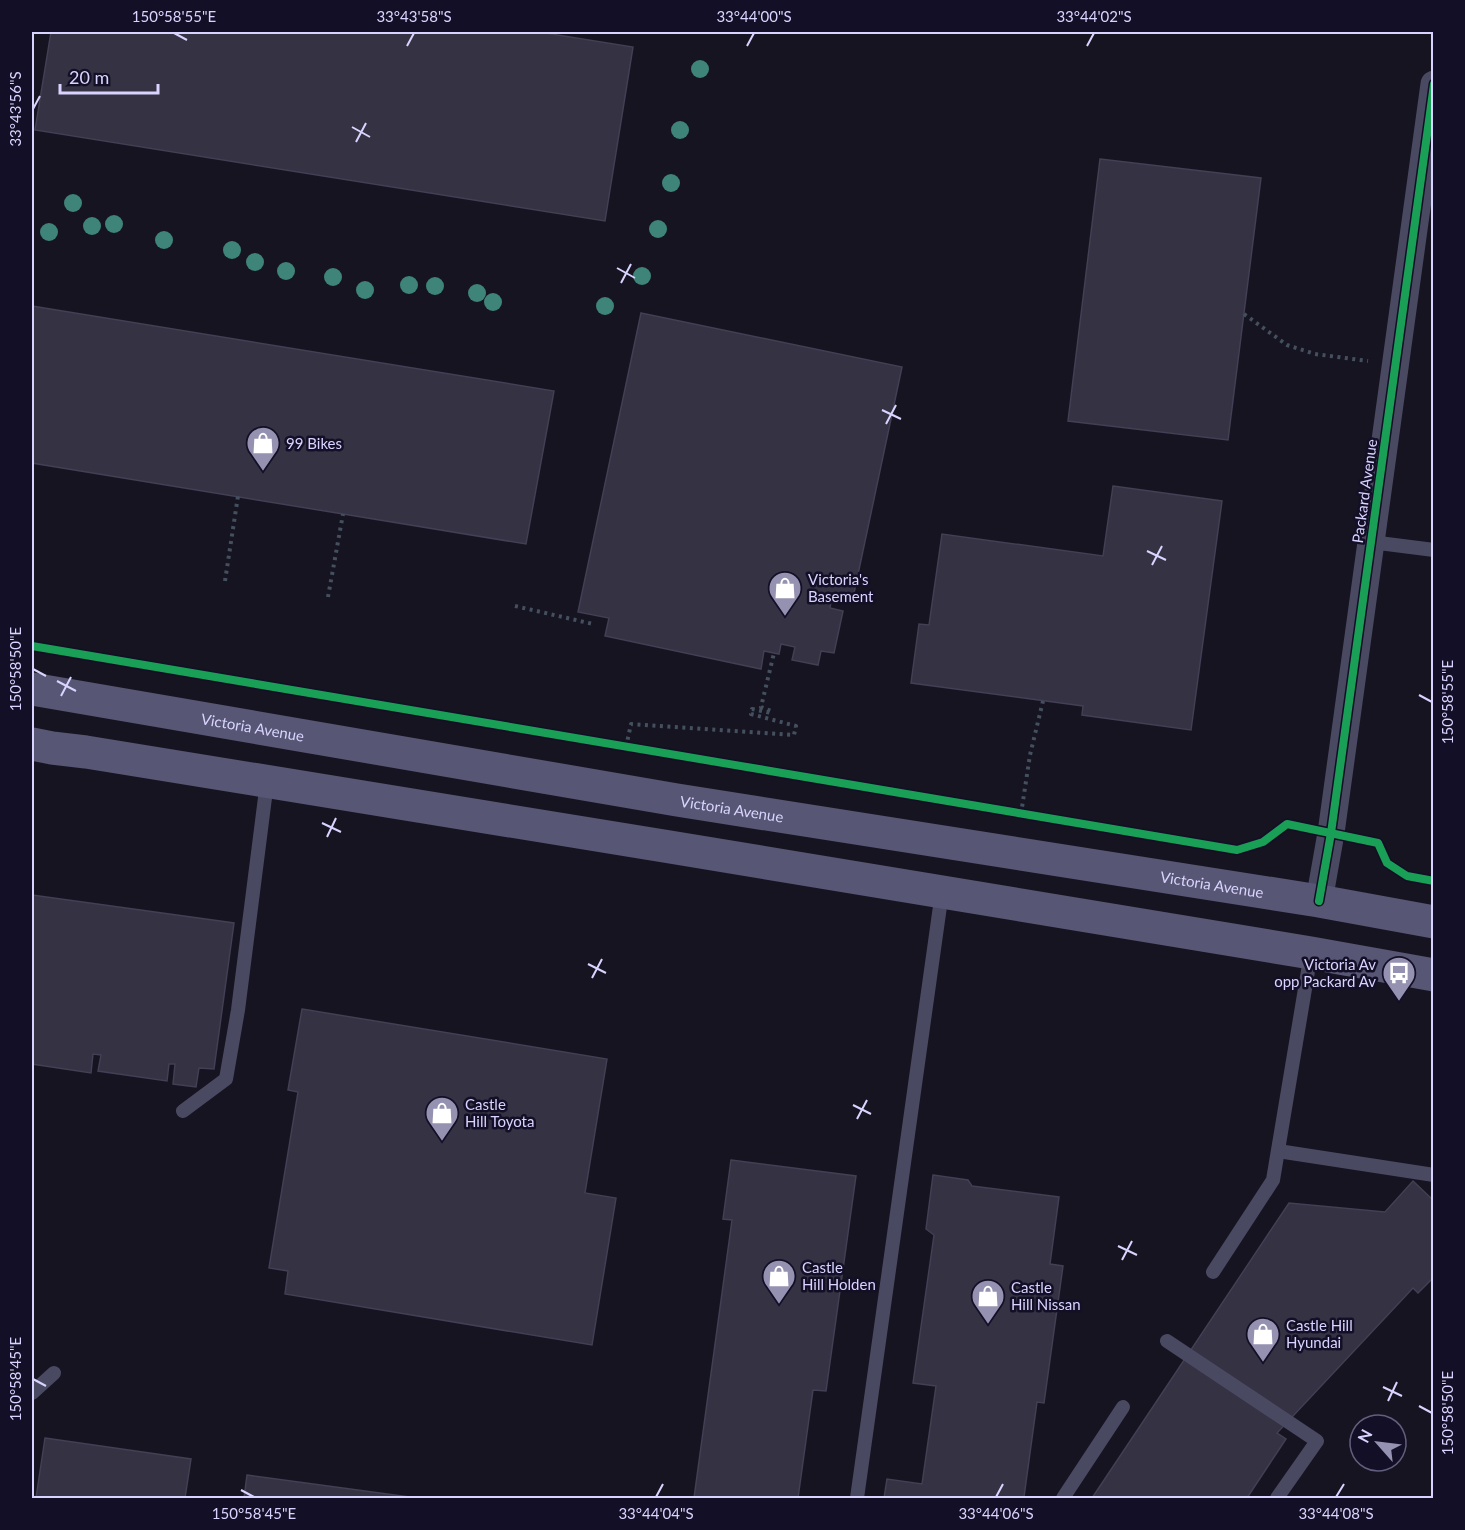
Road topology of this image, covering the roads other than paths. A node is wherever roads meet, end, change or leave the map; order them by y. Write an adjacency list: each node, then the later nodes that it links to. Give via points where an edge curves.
1 (1434, 84): 2 (street, Packard Avenue)
2 (1371, 542): 3 (lane); 11 (street, Packard Avenue)
3 (1434, 550)
4 (32, 688): 7 (main road, Victoria Avenue)
5 (32, 744): 6 (main road)
6 (267, 782): 9 (main road); 15 (lane, via 226,1079)
7 (677, 800): 8 (main road, Victoria Avenue); 9 (main road)
8 (947, 843): 10 (main road); 11 (main road, Victoria Avenue)
9 (670, 847): 10 (main road)
10 (942, 892): 13 (main road); 23 (lane)
11 (1319, 901): 12 (main road, Victoria Avenue); 13 (main road, Packard Avenue)
12 (1434, 922)
13 (1311, 953): 14 (main road); 16 (lane)
14 (1434, 975)
15 (183, 1111)
16 (1278, 1151): 17 (lane); 18 (lane, via 1273,1180)
17 (1434, 1175)
18 (1213, 1272)
19 (1167, 1341): 25 (lane, via 1317,1441)
20 (54, 1373): 21 (lane)
21 (32, 1393)
22 (1123, 1407): 24 (lane)
23 (857, 1498)
24 (1062, 1498)
25 (1277, 1498)

